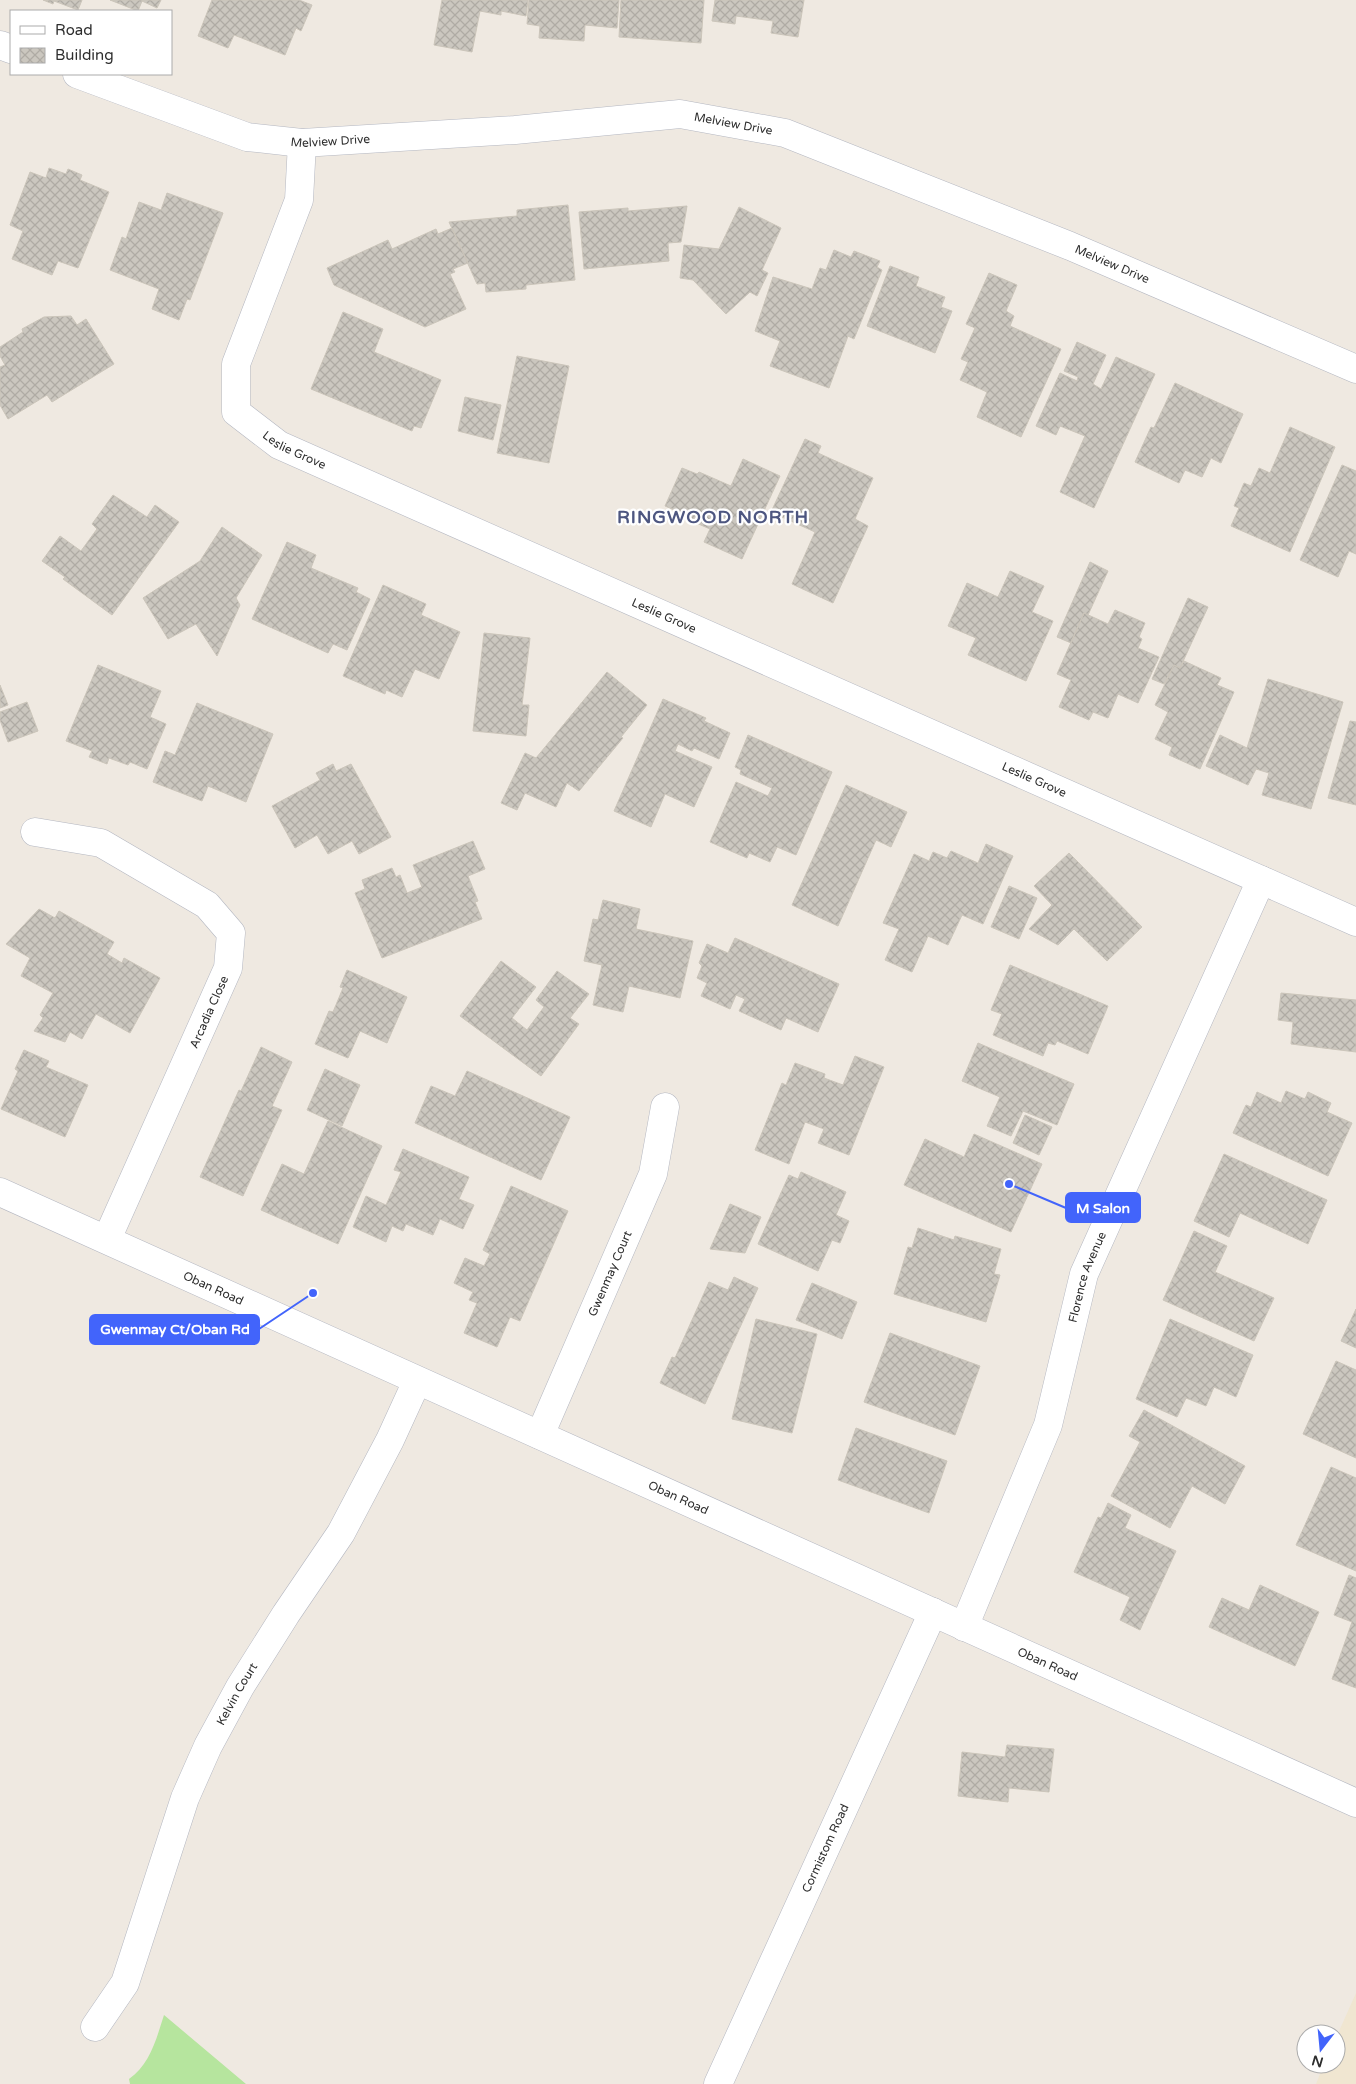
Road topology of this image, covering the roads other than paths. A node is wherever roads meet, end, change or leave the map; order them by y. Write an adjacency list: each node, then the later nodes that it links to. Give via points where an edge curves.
1 (79, 75): 2 (street, Melview Drive, via 248,137)
2 (302, 143): 3 (street, Melview Drive, via 514,130 680,114 785,133 1070,246); 5 (street, Leslie Grove, via 299,200 236,364 236,412 264,434 279,445)
3 (1356, 369)
4 (35, 832): 9 (street, Arcadia Close, via 101,843 207,904 231,934 228,968)
5 (1261, 880): 6 (street, Leslie Grove); 13 (street, Florence Avenue, via 1084,1274 1048,1425)
6 (1356, 922)
7 (665, 1107): 11 (street, Gwenmay Court, via 653,1174)
8 (0, 1192): 9 (street, Oban Road)
9 (107, 1239): 10 (street, Oban Road)
10 (417, 1381): 11 (street, Oban Road); 15 (street, Kelvin Court, via 341,1533 240,1687 208,1746 185,1798 125,1983)
11 (540, 1435): 12 (street, Oban Road)
12 (933, 1612): 13 (street, Oban Road); 16 (street, Cormistom Road)
13 (964, 1627): 14 (street, Oban Road)
14 (1356, 1803)
15 (95, 2027)
16 (718, 2084)

